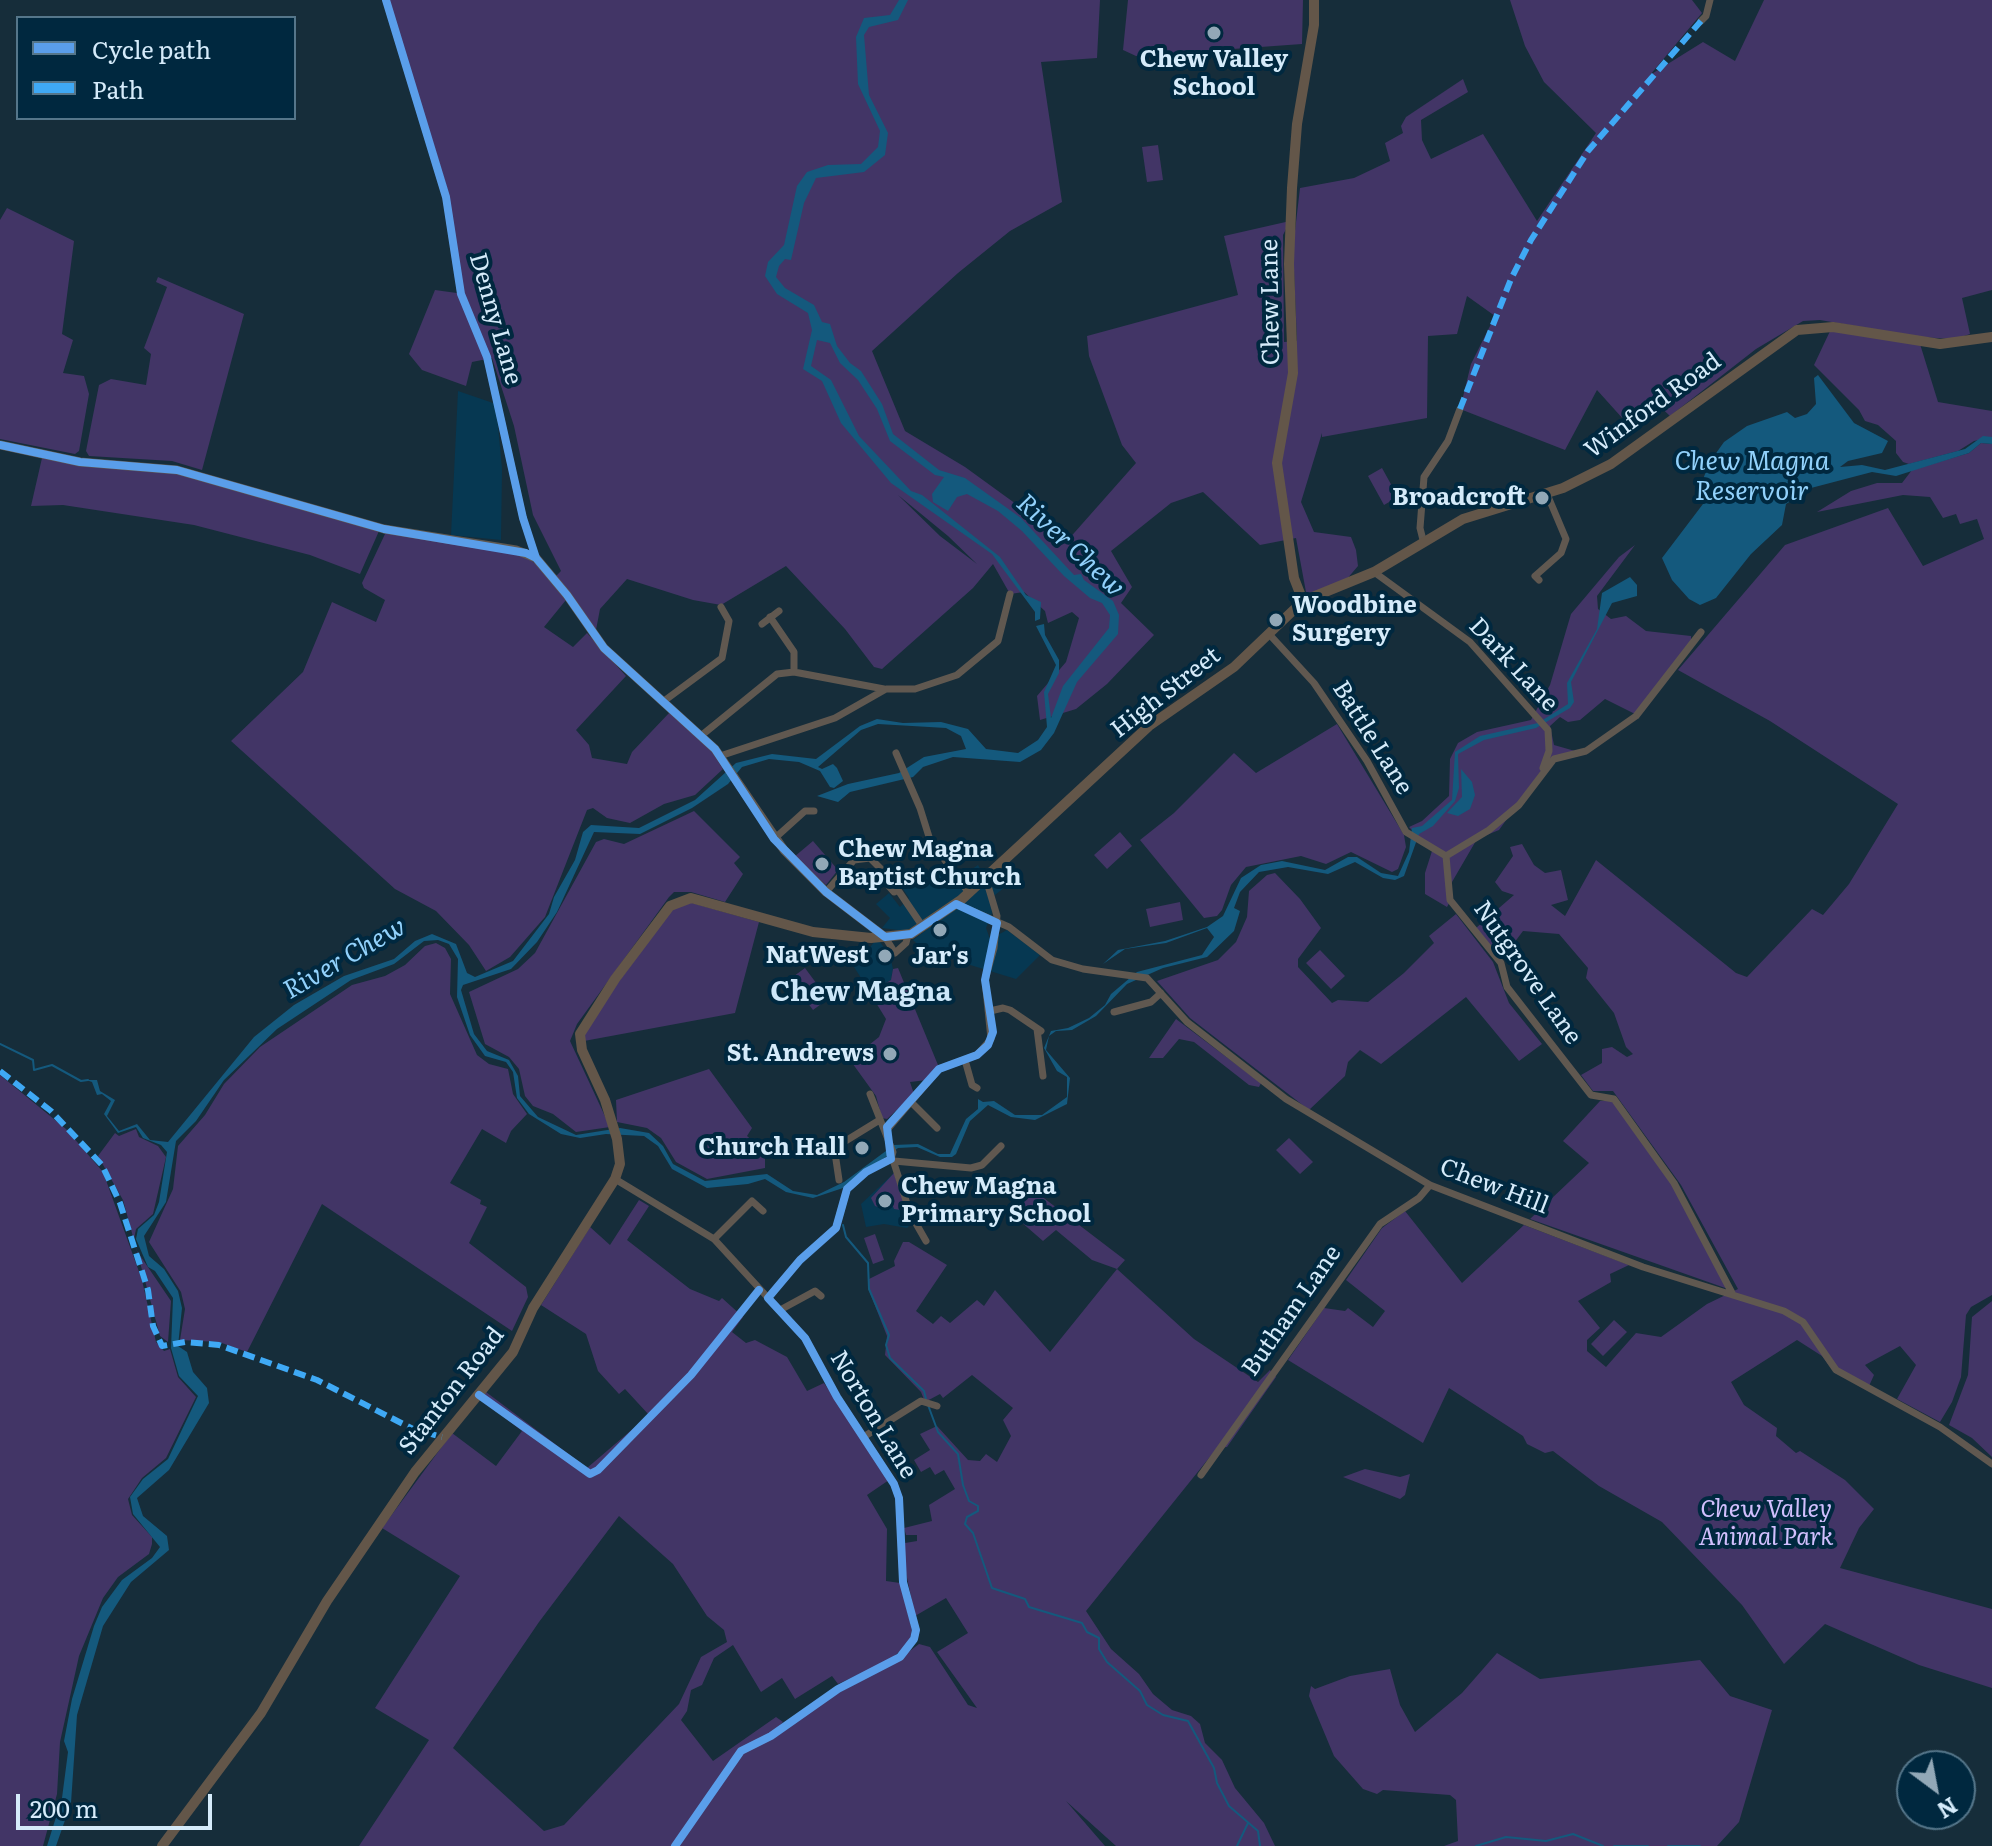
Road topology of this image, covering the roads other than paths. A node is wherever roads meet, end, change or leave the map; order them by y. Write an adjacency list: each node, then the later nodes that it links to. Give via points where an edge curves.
1 (386, 0): 10 (street, Denny Lane, via 446,197 461,294 487,357)
2 (1314, 0): 14 (main road, Chew Lane, via 1292,196 1293,373 1277,463 1294,578)
3 (1710, 0): 4 (street)
4 (1701, 21)
5 (1992, 337): 8 (main road, Winford Road, via 1940,344 1833,327 1797,330 1619,458)
6 (1460, 409): 9 (street, via 1448,441 1424,477)
7 (0, 445): 10 (street, via 80,462 177,470 384,529 516,550)
8 (1547, 494): 9 (main road, Winford Road, via 1472,515); 12 (street, via 1566,539 1559,555)
9 (1423, 540): 11 (main road, Winford Road)
10 (536, 558): 23 (street, via 595,638)
11 (1374, 572): 14 (main road, Winford Road); 27 (street, Dark Lane, via 1470,642 1548,730 1549,751)
12 (1535, 576)
13 (1010, 594): 22 (street, via 998,641 954,672 915,689)
14 (1303, 601): 20 (main road, High Street)
15 (721, 607): 23 (street, via 729,621 722,658)
16 (779, 611): 17 (street)
17 (770, 617): 18 (street); 21 (street, via 794,652)
18 (762, 624)
19 (1701, 632): 27 (street, via 1636,716 1586,751 1554,759)
20 (1269, 634): 30 (street, Battle Lane, via 1314,683 1367,761 1406,832); 31 (main road, High Street, via 1234,667 1149,726)
21 (794, 672): 22 (street); 24 (street, via 765,680)
22 (886, 689): 26 (street, via 835,718)
23 (664, 701): 24 (street)
24 (702, 735): 26 (street)
25 (896, 753): 33 (street, via 930,840)
26 (720, 756): 29 (street)
27 (1541, 774): 30 (street, via 1519,805)
28 (814, 811): 29 (street, via 805,811)
29 (774, 839): 32 (street)
30 (1446, 856): 58 (street, Nutgrove Lane, via 1450,900 1501,963 1507,987 1591,1095 1614,1099 1674,1183)
31 (986, 879): 33 (main road, High Street); 35 (street)
32 (826, 892): 36 (street, via 854,860 870,858); 38 (street)
33 (969, 893): 34 (main road, High Street)
34 (956, 904): 35 (street, Chew Hill); 36 (main road, High Street)
35 (997, 923): 39 (street, Chew Hill, via 1052,960 1151,981); 40 (street, via 985,980)
36 (923, 927): 37 (main road, High Street)
37 (908, 935): 38 (main road); 38 (street, via 895,953)
38 (885, 937): 52 (main road, Stanton Road, via 813,932 709,902 676,901 580,1034 617,1139 620,1164)
39 (1161, 993): 41 (street, via 1124,1014); 54 (street, Chew Hill, via 1187,1022 1295,1106)
40 (990, 1011): 42 (street, via 991,1039 983,1051); 43 (street, via 1010,1010 1039,1030)
41 (1114, 1012)
42 (965, 1060): 44 (street); 46 (street, via 942,1067)
43 (1043, 1076)
44 (977, 1088)
45 (870, 1094): 47 (street)
46 (910, 1101): 48 (street, via 927,1124); 49 (street)
47 (878, 1121): 49 (street); 53 (street, via 839,1145)
48 (937, 1128)
49 (886, 1131): 51 (street)
50 (1001, 1146): 51 (street, via 995,1158 971,1168)
51 (892, 1154): 57 (street, via 910,1213); 60 (street, via 847,1189 836,1228)
52 (615, 1179): 56 (street, Norton Lane); 66 (main road, Stanton Road, via 533,1308 513,1352 407,1483 327,1601 261,1713)
53 (839, 1180)
54 (1430, 1185): 58 (street, Chew Hill, via 1643,1267); 65 (street, Butham Lane, via 1380,1224)
55 (763, 1211): 56 (street, via 752,1201)
56 (714, 1239): 60 (street, Norton Lane)
57 (926, 1241)
58 (1732, 1293): 64 (street, Chew Hill, via 1803,1322 1836,1370 1940,1427)
59 (821, 1296): 61 (street, via 815,1291)
60 (768, 1298): 61 (street, Norton Lane)
61 (780, 1310): 63 (street, Norton Lane, via 805,1338)
62 (934, 1405): 63 (street, via 922,1402)
63 (865, 1436): 67 (street, Norton Lane, via 899,1498 903,1582 914,1639 900,1657 838,1689 741,1751)
64 (1992, 1464)
65 (1201, 1475)
66 (162, 1846)
67 (675, 1846)

